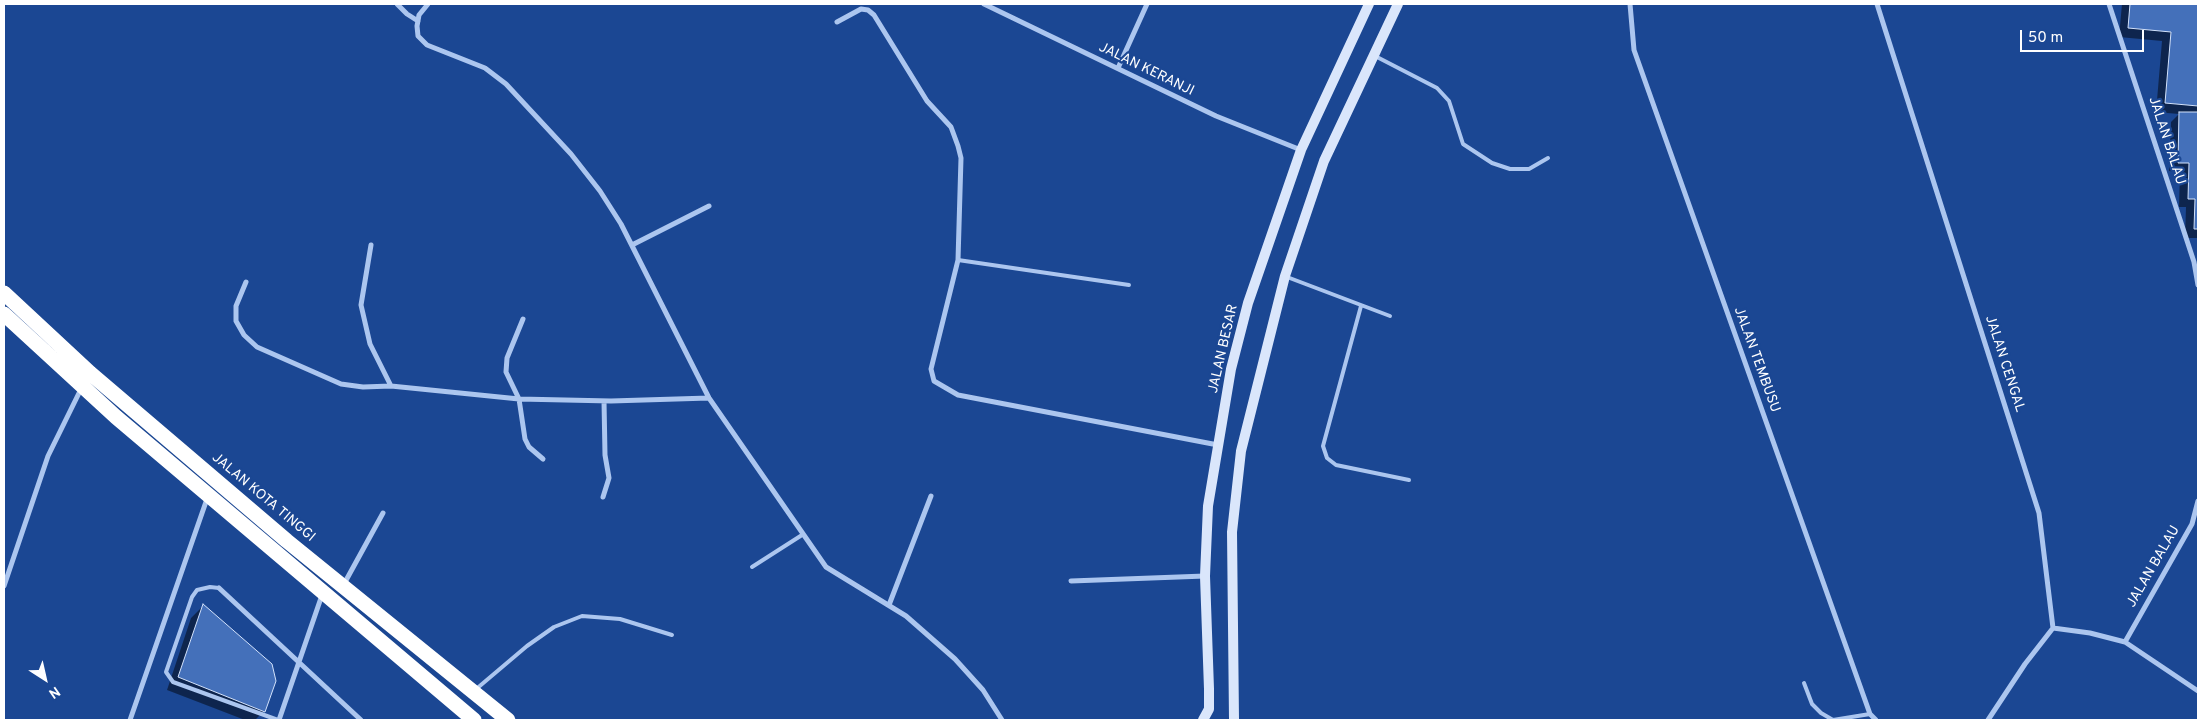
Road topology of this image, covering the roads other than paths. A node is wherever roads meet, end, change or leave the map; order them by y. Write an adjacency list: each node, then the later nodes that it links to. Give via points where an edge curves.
1 (397, 4): 10 (street)
2 (428, 4): 10 (street)
3 (984, 4): 13 (street, JALAN KERANJI)
4 (1147, 4): 13 (street)
5 (1369, 4): 14 (main road, JALAN BESAR)
6 (1398, 4): 12 (main road)
7 (1630, 4): 58 (street, JALAN TEMBUSU, via 1634,50)
8 (1877, 4): 51 (street, JALAN CENGAL, via 2040,513)
9 (2109, 4): 23 (street, JALAN BALAU, via 2194,262)
10 (418, 20): 18 (street, via 418,36 427,45 485,68 506,84 571,154 600,191)
11 (837, 22): 19 (street, via 860,9 874,15 927,101 951,127 961,158)
12 (1375, 56): 15 (lane, via 1438,88 1449,101 1463,144 1492,163 1510,169 1529,168); 20 (main road, via 1324,161)
13 (1118, 68): 14 (street, JALAN KERANJI, via 1216,116)
14 (1300, 150): 34 (main road, JALAN BESAR, via 1248,303 1231,369)
15 (1548, 158)
16 (709, 206): 18 (street)
17 (371, 245): 30 (street, via 361,305 370,344)
18 (632, 245): 31 (street)
19 (958, 260): 22 (lane); 34 (street, via 931,369 934,381 958,395)
20 (1285, 276): 25 (lane); 66 (main road, via 1241,451 1232,532)
21 (246, 282): 30 (street, via 236,306 236,321 244,335 257,347 341,384)
22 (1129, 285)
23 (2198, 285)
24 (4, 293): 47 (highway, JALAN KOTA TINGGI, via 90,373)
25 (1361, 306): 27 (lane); 36 (lane, via 1323,446 1327,458 1336,465)
26 (4, 314): 29 (highway)
27 (1390, 316)
28 (523, 318): 32 (street, via 507,358 506,372)
29 (82, 386): 37 (highway); 46 (street, via 48,456)
30 (391, 386): 32 (street)
31 (708, 398): 33 (street); 42 (street)
32 (518, 399): 33 (street); 35 (street, via 524,439)
33 (604, 401): 39 (street, via 605,455 609,478)
34 (1218, 445): 44 (main road, JALAN BESAR, via 1208,506)
35 (543, 459)
36 (1409, 480)
37 (208, 495): 49 (highway); 59 (street)
38 (931, 496): 50 (street)
39 (603, 497)
40 (2198, 501): 53 (street, JALAN BALAU, via 2192,524)
41 (383, 513): 47 (street)
42 (802, 535): 43 (lane); 50 (street, via 826,567)
43 (752, 567)
44 (1205, 576): 45 (street); 65 (main road, JALAN BESAR, via 1210,689 1209,709)
45 (1071, 581)
46 (4, 586)
47 (343, 587): 57 (highway, JALAN KOTA TINGGI)
48 (219, 588): 54 (street); 60 (lane, via 210,586 197,590 192,597 166,672 173,682)
49 (322, 592): 54 (street); 62 (highway)
50 (889, 605): 64 (street, via 955,659 984,690)
51 (2053, 628): 53 (street); 68 (street)
52 (672, 636): 57 (lane, via 620,619 582,616 554,627)
53 (2125, 642): 56 (street)
54 (298, 664): 60 (street); 61 (street)
55 (1804, 683): 58 (lane, via 1812,704 1833,720)
56 (2198, 692)
57 (472, 693): 63 (highway, JALAN KOTA TINGGI)
58 (1870, 714): 67 (street, JALAN TEMBUSU)
59 (130, 720)
60 (278, 720)
61 (361, 720)
62 (474, 720)
63 (508, 720)
64 (1002, 720)
65 (1203, 720)
66 (1234, 720)
67 (1876, 720)
68 (1988, 720)

